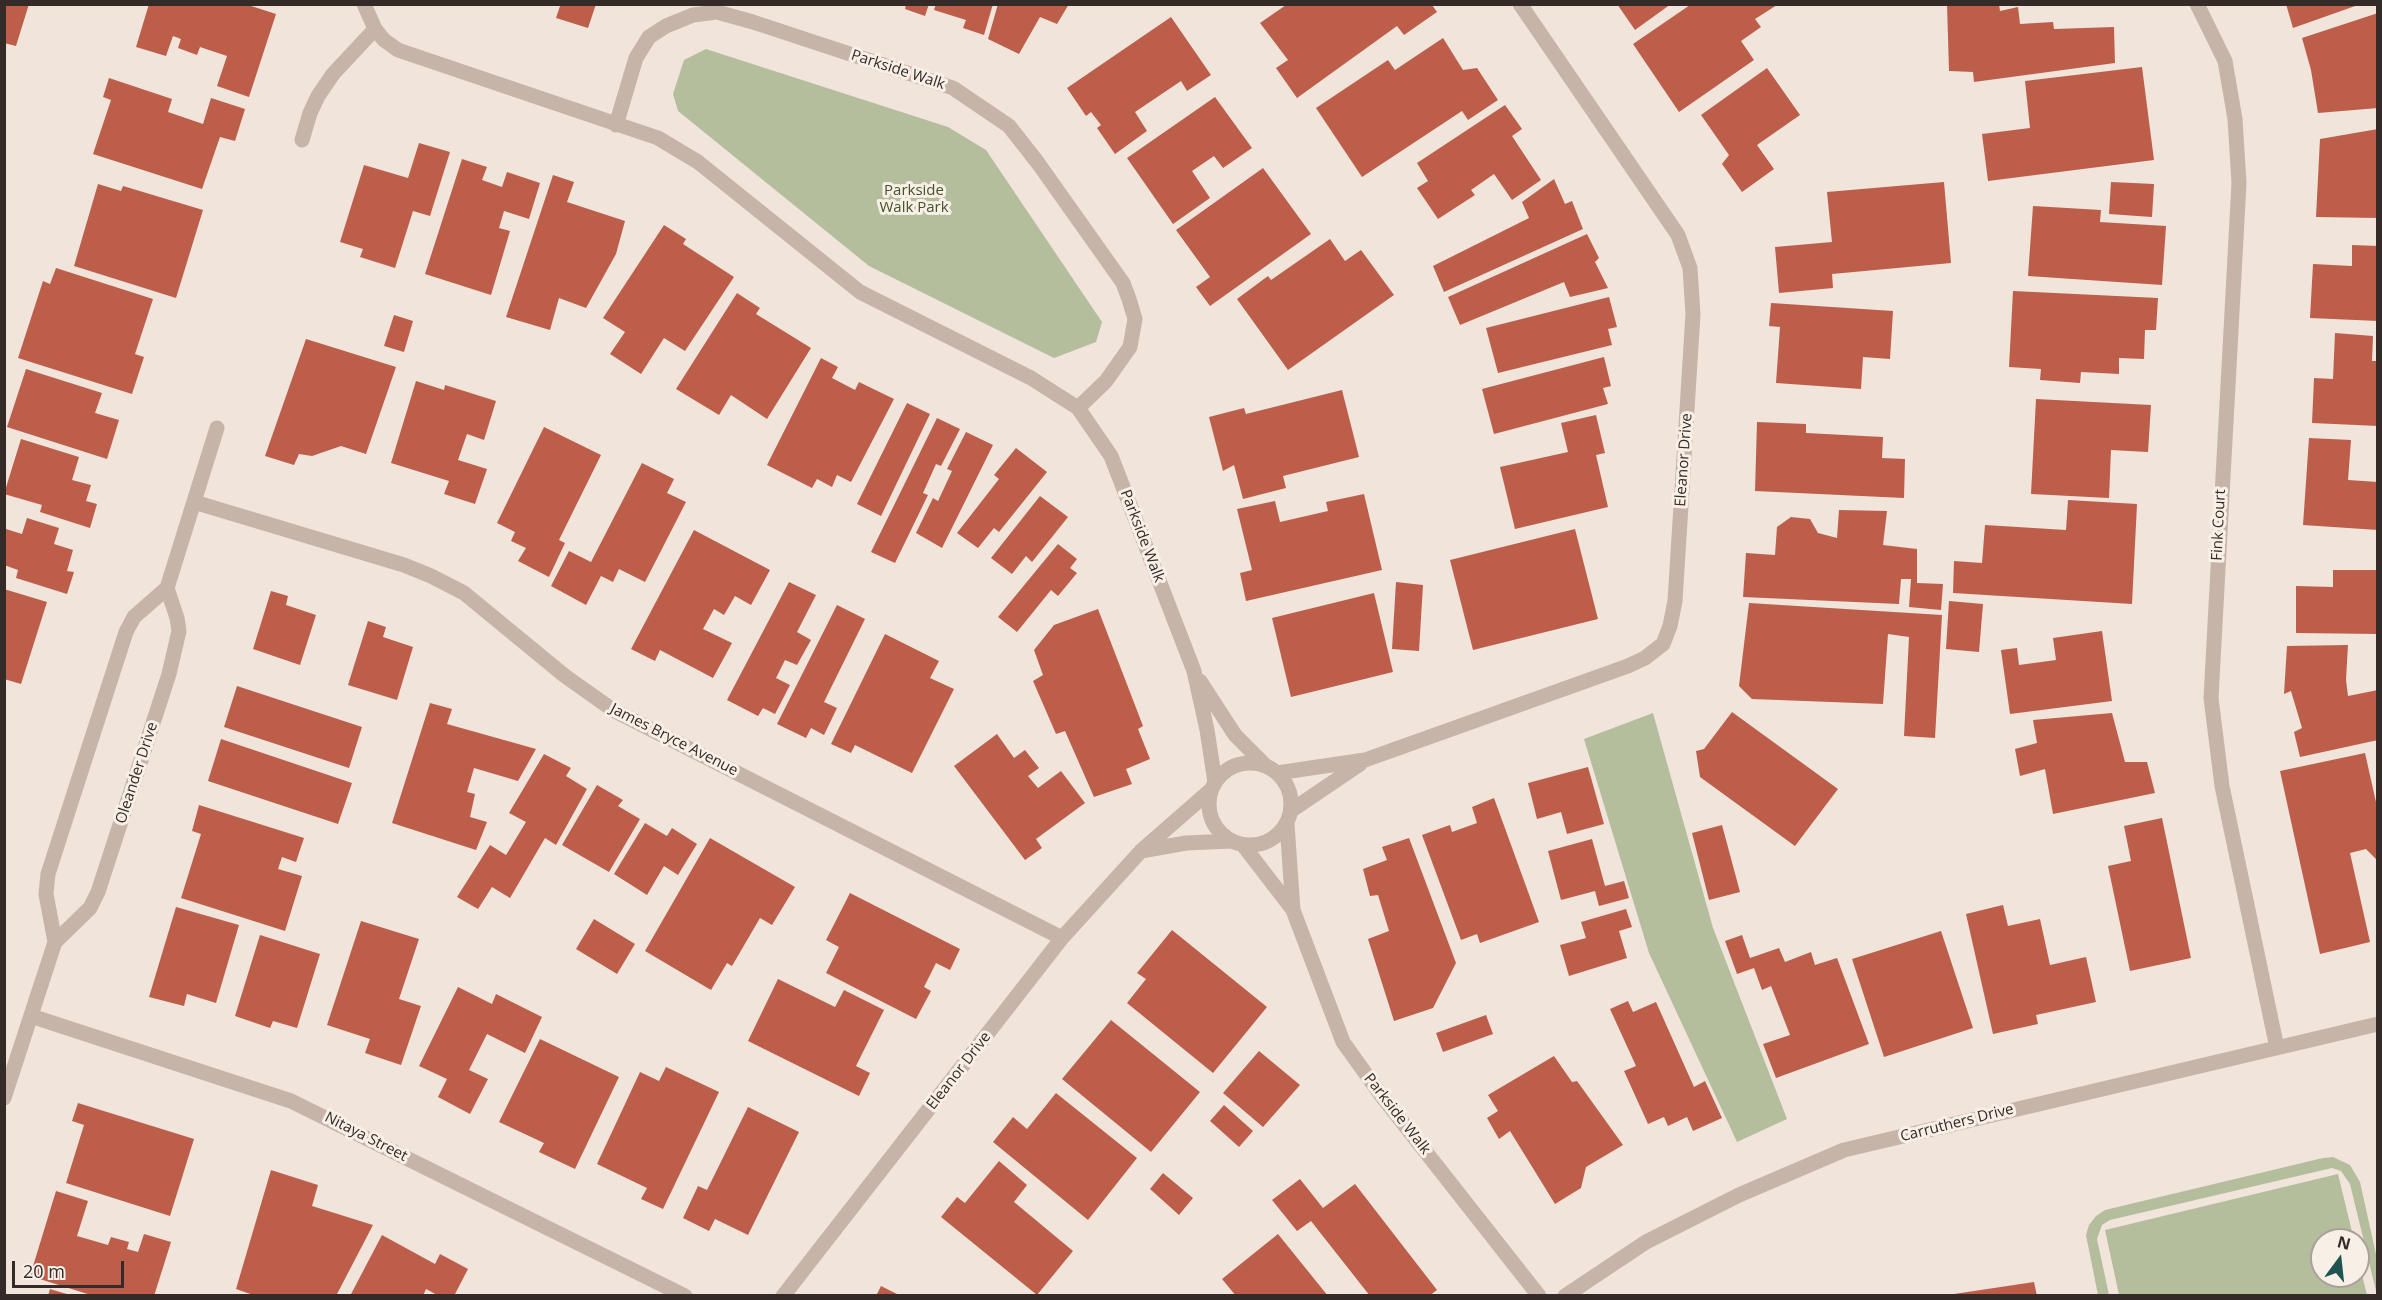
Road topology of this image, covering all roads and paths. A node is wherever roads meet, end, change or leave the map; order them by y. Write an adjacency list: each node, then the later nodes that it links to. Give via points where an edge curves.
1 (363, 4): 4 (street)
2 (1520, 4): 12 (street, Eleanor Drive, via 1678,235 1690,268 1693,314 1675,602 1663,644 1645,658)
3 (2197, 4): 23 (street, Fink Court, via 2225,61 2235,119 2239,183 2211,698 2222,786)
4 (375, 29): 5 (street, Parkside Walk, via 398,50); 6 (street, via 318,96)
5 (616, 125): 7 (street, Parkside Walk, via 658,138 698,162 860,292 1031,378); 7 (street, Parkside Walk, via 636,58 649,37 693,15 717,12 953,88 1008,126 1116,274 1129,299 1135,319 1130,348 1106,381)
6 (302, 140)
7 (1078, 408): 11 (street, Parkside Walk, via 1111,456)
8 (217, 428): 9 (street)
9 (194, 502): 10 (street); 19 (street, James Bryce Avenue, via 431,576 464,593 614,710)
10 (168, 588): 20 (street, Oleander Drive, via 178,631 166,685 98,892 90,908); 20 (street, Oleander Drive, via 134,617 126,632 48,874 46,894)
11 (1194, 670): 13 (street, Parkside Walk, via 1235,735); 14 (street, Parkside Walk, via 1207,730)
12 (1365, 760): 13 (street, Eleanor Drive); 15 (street, Eleanor Drive)
13 (1271, 769): 14 (street, via 1251,762 1238,765 1227,769); 15 (street, via 1286,783 1291,796)
14 (1213, 786): 16 (street, via 1209,806 1213,824); 17 (street, Eleanor Drive)
15 (1289, 817): 16 (street, via 1267,842 1255,846); 18 (street, Parkside Walk)
16 (1237, 843): 17 (street, via 1186,843); 18 (street, Parkside Walk)
17 (1141, 851): 19 (street, Eleanor Drive)
18 (1293, 910): 27 (street, Parkside Walk, via 1343,1042)
19 (1062, 938): 26 (street, Eleanor Drive)
20 (55, 942): 21 (street, Oleander Drive)
21 (31, 1016): 24 (street, Oleander Drive); 25 (street, Nitaya Street, via 291,1101)
22 (2378, 1024): 23 (street, Carruthers Drive)
23 (2277, 1047): 28 (street, Carruthers Drive, via 1844,1150 1739,1195 1646,1242)
24 (4, 1098)
25 (685, 1296)
26 (783, 1296)
27 (1539, 1296)
28 (1565, 1296)

